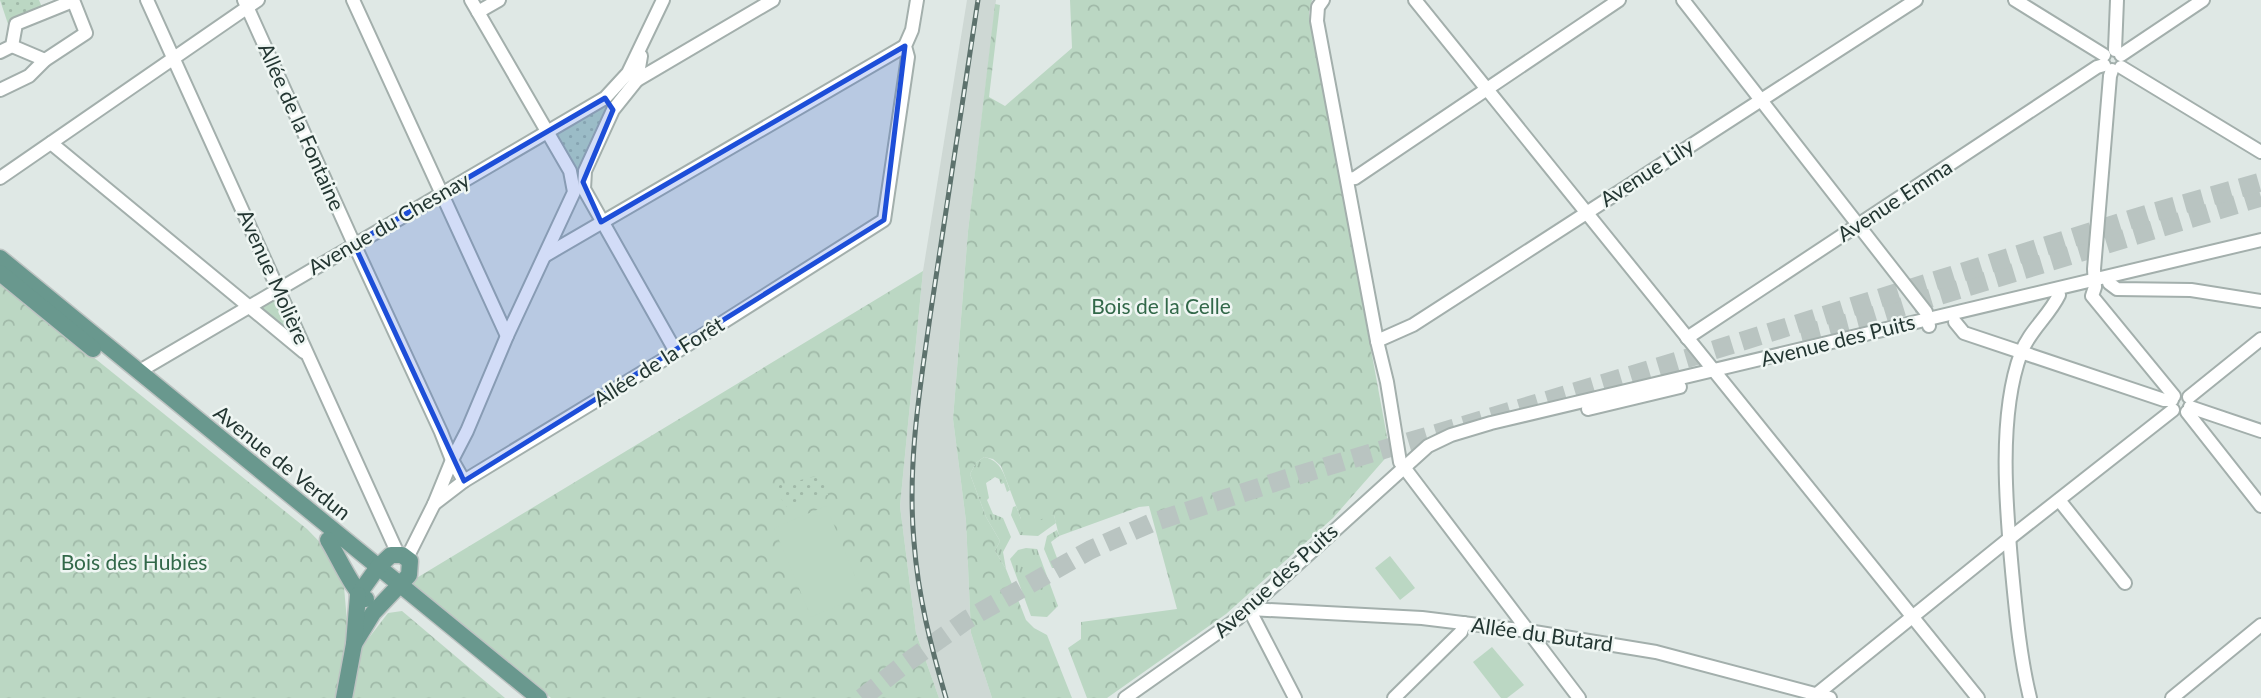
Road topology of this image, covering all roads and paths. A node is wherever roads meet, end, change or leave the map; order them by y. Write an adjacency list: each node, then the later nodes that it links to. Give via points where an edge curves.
1 (147, 0): 22 (street, Avenue Molière)
2 (353, 0): 36 (street)
3 (471, 0): 19 (street)
4 (499, 0): 19 (street)
5 (663, 0): 25 (street)
6 (773, 0): 25 (street, Avenue du Chesnay)
7 (917, 0): 20 (street)
8 (1323, 0): 35 (street, via 1317,21)
9 (1415, 0): 26 (street)
10 (1619, 0): 26 (street)
11 (1684, 0): 29 (street)
12 (1916, 0): 29 (street, Avenue Lily)
13 (2015, 0): 24 (street)
14 (2117, 0): 24 (street)
15 (2203, 0): 24 (street, Avenue Emma)
16 (73, 1): 18 (street); 23 (street, via 86,33)
17 (250, 2): 22 (street); 41 (street, Allée de la Fontaine)
18 (45, 6): 21 (street, via 16,24)
19 (478, 12): 31 (street)
20 (905, 46): 38 (street); 60 (street, Allée de la Forêt, via 908,57 884,220)
21 (6, 49): 23 (street)
22 (173, 59): 32 (street); 49 (street, Avenue Molière)
23 (45, 60): 27 (street, via 29,76)
24 (2113, 60): 33 (street); 39 (street, Avenue Emma); 47 (street)
25 (629, 78): 28 (street, Avenue du Chesnay); 30 (street)
26 (1487, 89): 35 (street); 37 (street)
27 (0, 90)
28 (605, 98): 30 (street); 31 (street, Avenue du Chesnay)
29 (1761, 100): 37 (street, Avenue Lily); 39 (street)
30 (612, 110): 38 (street, via 584,171 586,196)
31 (547, 131): 36 (street, Avenue du Chesnay); 44 (street, via 573,178 572,198)
32 (51, 143): 34 (street); 53 (street)
33 (2261, 152)
34 (0, 178)
35 (1347, 180): 59 (street)
36 (441, 194): 41 (street, Avenue du Chesnay); 56 (street)
37 (1586, 212): 57 (street); 59 (street, Avenue Lily, via 1413,325)
38 (601, 222): 44 (street); 60 (street)
39 (1858, 225): 55 (street); 57 (street, Avenue Emma)
40 (2261, 240): 42 (street, Avenue des Puits)
41 (354, 244): 49 (street, Avenue du Chesnay); 67 (street, Allée de la Fontaine)
42 (2245, 249): 43 (street, Avenue des Puits); 47 (street, Avenue des Puits); 48 (street, Avenue des Puits)
43 (2261, 249)
44 (546, 255): 56 (street)
45 (0, 258): 63 (main road, Avenue de Verdun)
46 (0, 273): 74 (main road, Avenue de Verdun)
47 (2095, 283): 48 (street, Avenue des Puits); 50 (street, Avenue des Puits); 52 (street, Avenue des Puits); 65 (street, via 2092,296 2096,302)
48 (2109, 283): 51 (street, via 2117,289 2191,290)
49 (279, 289): 53 (street, Avenue du Chesnay); 62 (street, Avenue Molière)
50 (2059, 295): 52 (street, Avenue des Puits); 61 (street)
51 (2261, 300)
52 (2008, 304): 54 (street, Avenue des Puits); 55 (street, Avenue des Puits)
53 (248, 305): 62 (street); 63 (street, Avenue du Chesnay)
54 (1955, 321): 55 (street, Avenue des Puits); 61 (street, via 1965,334)
55 (1929, 322): 64 (street, Avenue des Puits)
56 (508, 335): 67 (street)
57 (1687, 338): 64 (street)
58 (2261, 339): 65 (street)
59 (1377, 341): 68 (street)
60 (676, 352): 69 (street, Allée de la Forêt)
61 (2021, 352): 65 (street); 73 (street, via 2009,402)
62 (307, 354): 75 (street, Avenue Molière)
63 (138, 372): 77 (main road, Avenue de Verdun)
64 (1714, 373): 68 (street, Avenue des Puits, via 1465,430 1437,441); 84 (street)
65 (2181, 404): 66 (street); 70 (street); 72 (street)
66 (2261, 431)
67 (452, 460): 69 (street, Allée de la Fontaine); 71 (street)
68 (1403, 467): 82 (street, Avenue des Puits); 87 (street)
69 (464, 481): 71 (street, Allée de la Forêt)
70 (2059, 500): 73 (street); 78 (street)
71 (434, 504): 75 (street)
72 (2261, 506)
73 (2009, 539): 84 (street); 98 (street)
74 (328, 540): 76 (main road); 77 (main road, Avenue de Verdun)
75 (403, 556): 77 (main road, via 391,555); 79 (main road, via 410,570)
76 (346, 571): 80 (main road); 83 (main road)
77 (375, 572): 79 (main road, Avenue de Verdun); 80 (main road)
78 (2125, 583)
79 (396, 589): 81 (main road); 91 (main road, Avenue de Verdun); 92 (main road, Avenue de Verdun)
80 (358, 595): 81 (main road); 83 (main road)
81 (380, 606): 88 (main road)
82 (1249, 609): 85 (street, Allée du Butard); 93 (street, Avenue des Puits); 94 (street)
83 (356, 614): 88 (main road)
84 (1913, 617): 89 (street); 97 (street)
85 (1464, 623): 87 (street, Allée du Butard); 95 (street, via 1461,632)
86 (2261, 625): 99 (street)
87 (1528, 631): 89 (street, Allée du Butard, via 1656,652); 96 (street)
88 (354, 644): 90 (main road)
89 (1820, 697)
90 (344, 698)
91 (522, 698)
92 (539, 698)
93 (1125, 698)
94 (1295, 698)
95 (1394, 698)
96 (1579, 698)
97 (1978, 698)
98 (2030, 698)
99 (2172, 698)

